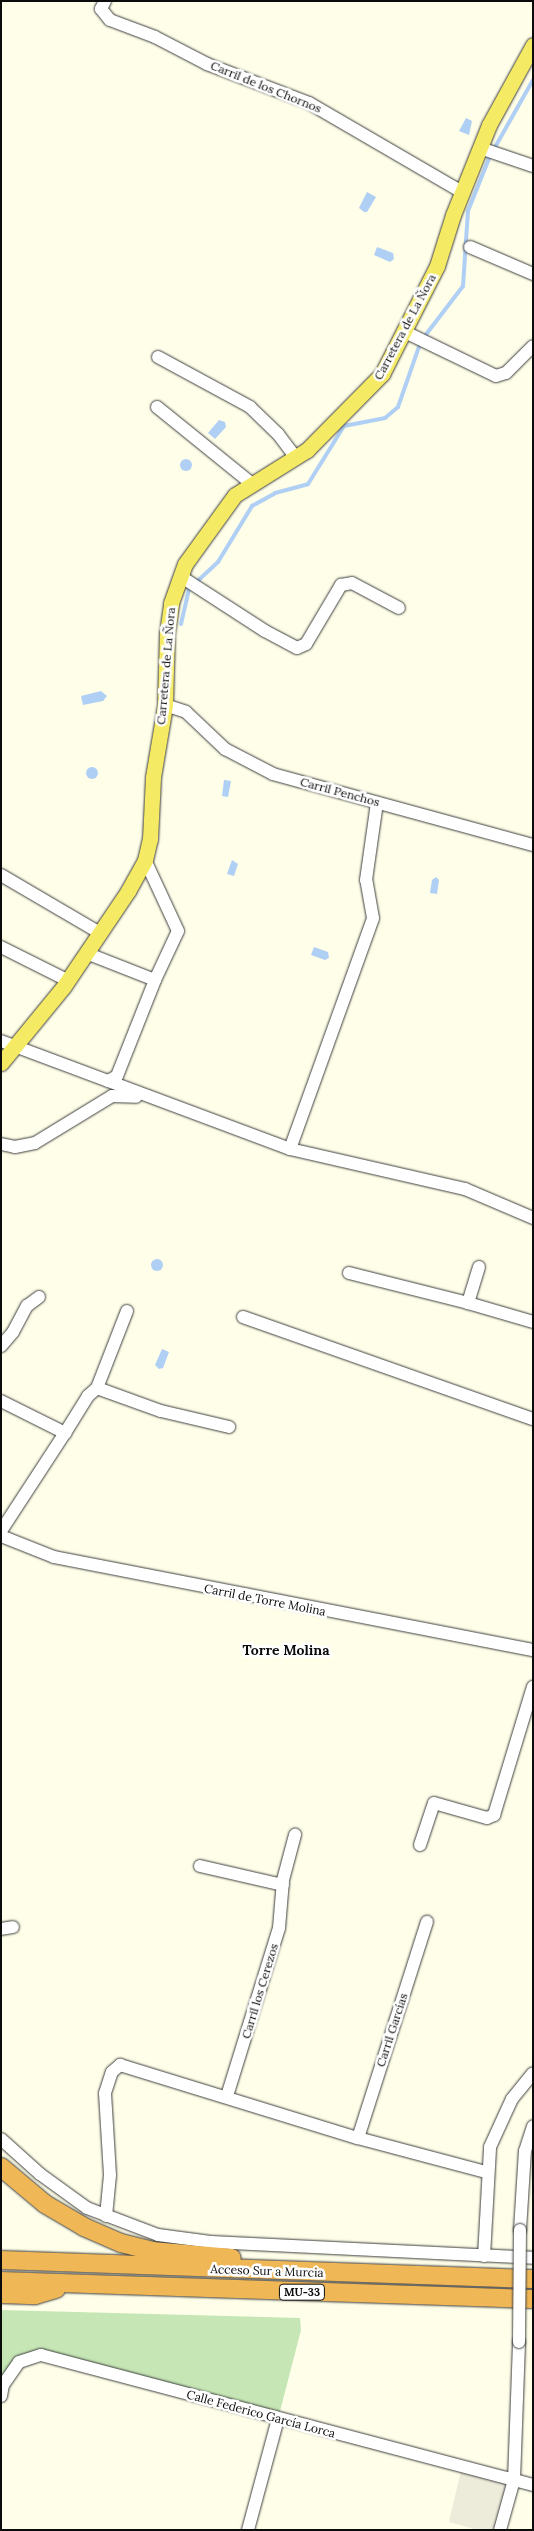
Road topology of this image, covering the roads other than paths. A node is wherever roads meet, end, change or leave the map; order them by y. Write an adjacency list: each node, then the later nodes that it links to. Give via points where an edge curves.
1 (105, 1): 5 (street, Carril de los Chornos, via 102,9 110,20 155,37 208,64 309,103)
2 (533, 45): 3 (main road, Carretera de La Ñora, via 501,100)
3 (488, 151): 4 (street); 5 (main road, Carretera de La Ñora)
4 (533, 166)
5 (462, 192): 8 (main road, Carretera de La Ñora, via 437,266)
6 (470, 247): 7 (street)
7 (533, 274)
8 (403, 331): 9 (street, via 496,376 506,373); 12 (main road, Carretera de La Ñora, via 375,384)
9 (533, 346)
10 (158, 358): 12 (street, via 250,407 278,434)
11 (157, 407): 13 (street)
12 (296, 458): 13 (main road, Carretera de La Ñora)
13 (252, 484): 14 (main road, Carretera de La Ñora, via 223,509)
14 (190, 581): 15 (street, via 265,631 297,648 306,644 341,585 359,586); 16 (main road, Carretera de La Ñora, via 172,603 167,633)
15 (399, 608)
16 (165, 705): 17 (street, Carril Penchos, via 189,714 217,743 251,765); 19 (main road, Carretera de La Ñora, via 153,777 150,839)
17 (377, 803): 18 (street, Carril Penchos); 33 (street, via 366,880 373,918)
18 (533, 845)
19 (145, 860): 21 (main road, Carretera de La Ñora); 25 (street, via 178,931)
20 (1, 875): 21 (street)
21 (100, 933): 23 (main road, Carretera de La Ñora)
22 (1, 947): 24 (street)
23 (86, 953): 24 (main road, Carretera de La Ñora); 25 (street)
24 (67, 980): 27 (main road, Carretera de La Ñora)
25 (155, 980): 29 (street, via 117,1076)
26 (1, 1041): 27 (street)
27 (16, 1046): 28 (main road, Carretera de La Ñora); 29 (street)
28 (1, 1063)
29 (105, 1080): 30 (street); 31 (street, via 111,1088)
30 (146, 1098): 31 (street, via 123,1095); 33 (street)
31 (105, 1100): 32 (street, via 35,1143 15,1147)
32 (1, 1144)
33 (290, 1149): 34 (street, via 466,1189)
34 (533, 1218)
35 (479, 1267): 38 (street)
36 (350, 1273): 38 (street)
37 (39, 1297): 42 (street, via 27,1306)
38 (468, 1303): 41 (street)
39 (127, 1311): 43 (street)
40 (242, 1317): 45 (street)
41 (533, 1322)
42 (1, 1346)
43 (97, 1388): 46 (street, via 161,1411); 47 (street, via 88,1396)
44 (1, 1401): 47 (street)
45 (533, 1419)
46 (229, 1427)
47 (65, 1433): 48 (street)
48 (1, 1531)
49 (1, 1536): 50 (street, Carril de Torre Molina, via 54,1557)
50 (533, 1650)
51 (533, 1688): 53 (street, via 494,1815 487,1818 434,1803)
52 (295, 1835): 55 (street, Carril los Cerezos)
53 (420, 1845)
54 (200, 1866): 55 (street)
55 (283, 1884): 58 (street, Carril los Cerezos, via 279,1928)
56 (427, 1922): 60 (street, Carril Garcías)
57 (533, 2073): 63 (street, via 504,2113 490,2147)
58 (227, 2096): 60 (street); 64 (street, via 127,2067 115,2067 105,2093 110,2176)
59 (533, 2126): 76 (street, bridge, via 525,2151 520,2230)
60 (358, 2138): 63 (street)
61 (1, 2139): 64 (street, via 62,2191)
62 (1, 2168): 68 (highway, via 30,2193 68,2218 135,2247)
63 (486, 2172): 65 (street)
64 (106, 2216): 65 (street, via 158,2234 211,2242)
65 (484, 2256): 66 (street)
66 (533, 2258)
67 (1, 2260): 68 (highway, Acceso Sur a Murcia / MU-33)
68 (422, 2276): 69 (highway, Acceso Sur a Murcia / MU-33)
69 (533, 2279)
70 (1, 2281): 71 (highway, Acceso Sur a Murcia / MU-33)
71 (71, 2284): 72 (highway, via 34,2295); 73 (highway, Acceso Sur a Murcia / MU-33)
72 (1, 2294)
73 (533, 2300)
74 (2, 2389): 75 (street, Calle Federico García Lorca, via 19,2362 41,2355)
75 (278, 2418): 76 (street, Calle Federico García Lorca); 78 (street)
76 (514, 2480): 77 (street, Calle Federico García Lorca); 79 (street)
77 (533, 2485)
78 (248, 2530)
79 (500, 2530)

